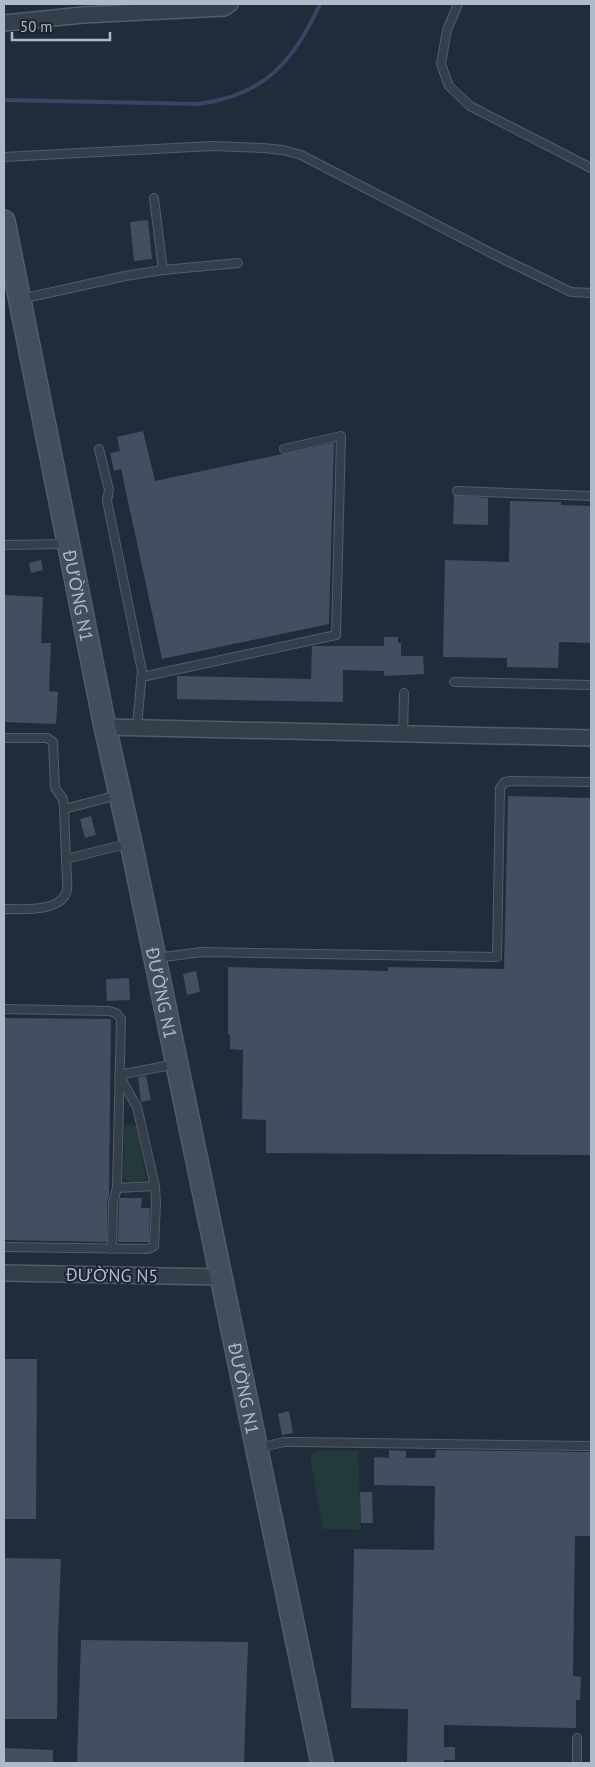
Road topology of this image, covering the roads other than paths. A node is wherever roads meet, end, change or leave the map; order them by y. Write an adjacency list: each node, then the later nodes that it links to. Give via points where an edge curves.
1 (230, 4): 3 (street, via 224,8)
2 (458, 4): 6 (lane, via 447,30 441,64 449,86 470,106)
3 (82, 10): 4 (street)
4 (4, 23)
5 (4, 157): 12 (lane, via 212,146 282,150 301,155 571,292)
6 (591, 168)
7 (154, 198): 11 (lane)
8 (4, 221): 9 (street, ĐƯỜNG N1)
9 (6, 246): 13 (street, ĐƯỜNG N1)
10 (238, 263): 11 (lane)
11 (163, 270): 13 (lane)
12 (591, 294)
13 (20, 299): 18 (street, ĐƯỜNG N1)
14 (99, 448): 20 (lane)
15 (284, 449): 20 (lane, via 341,436 336,635)
16 (457, 491): 17 (lane)
17 (591, 496)
18 (68, 544): 19 (lane); 24 (street, ĐƯỜNG N1)
19 (4, 545)
20 (142, 677): 25 (lane)
21 (454, 682): 22 (lane)
22 (591, 685)
23 (404, 693): 26 (lane)
24 (105, 727): 25 (street); 30 (street, ĐƯỜNG N1)
25 (136, 727): 26 (street)
26 (403, 734): 28 (street)
27 (4, 738): 31 (lane, via 47,738 53,742 54,788)
28 (591, 738)
29 (591, 782): 35 (lane, via 511,781 500,788 497,957 202,952)
30 (120, 795): 31 (lane); 32 (street, ĐƯỜNG N1)
31 (64, 809): 33 (lane)
32 (132, 843): 33 (lane); 35 (street, ĐƯỜNG N1)
33 (66, 858): 34 (lane, via 67,889 61,899 44,908)
34 (4, 909)
35 (154, 958): 37 (street, ĐƯỜNG N1)
36 (4, 1009): 38 (lane, via 116,1013 120,1019)
37 (176, 1064): 38 (lane); 44 (street, ĐƯỜNG N1)
38 (119, 1075): 39 (lane, via 137,1107); 40 (lane)
39 (154, 1186): 40 (lane); 42 (lane, via 154,1246 148,1249)
40 (117, 1188): 42 (lane, via 113,1203)
41 (4, 1247): 42 (lane)
42 (112, 1248)
43 (4, 1273): 44 (street, ĐƯỜNG N5)
44 (220, 1277): 46 (street, ĐƯỜNG N1)
45 (591, 1446): 46 (lane, via 284,1442)
46 (256, 1449): 48 (street, ĐƯỜNG N1)
47 (577, 1738): 49 (lane)
48 (322, 1763)
49 (577, 1763)

